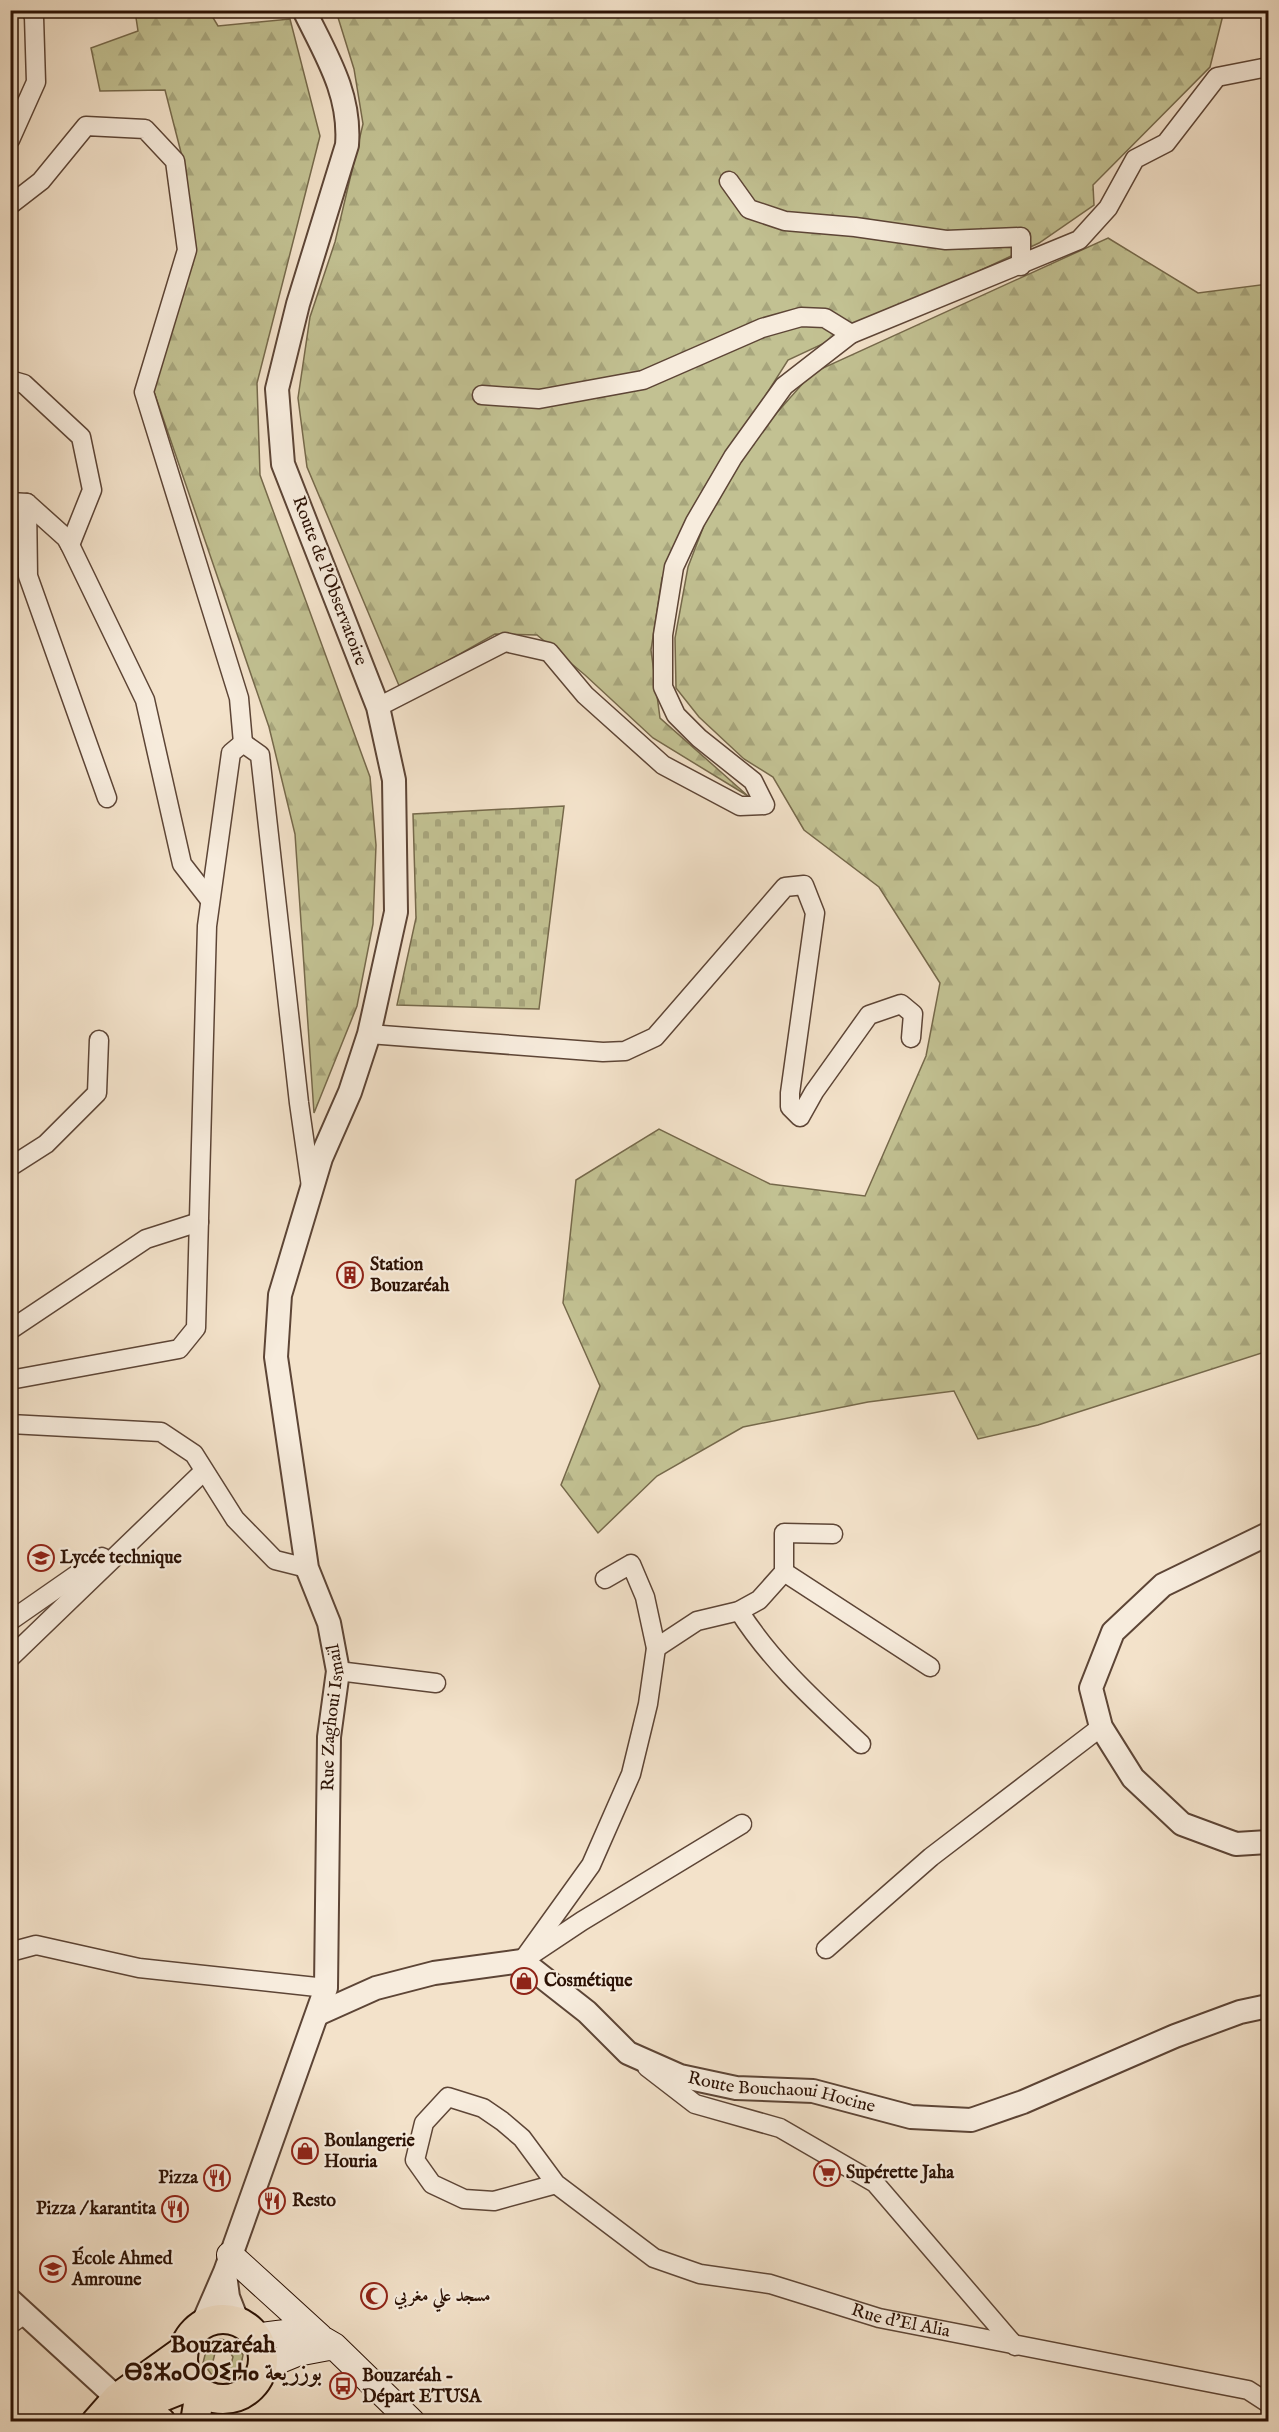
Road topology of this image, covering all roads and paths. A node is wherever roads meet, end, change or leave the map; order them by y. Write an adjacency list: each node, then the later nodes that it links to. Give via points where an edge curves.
1 (31, 10): 4 (street, via 36,82)
2 (304, 10): 13 (street, Route de l'Observatoire, via 336,76 349,119 347,145 298,304 277,389 283,464)
3 (1269, 67): 7 (street, via 1217,77 1166,143 1136,159 1108,208 1079,240)
4 (10, 140)
5 (729, 181): 7 (street, via 749,209 785,221 946,240 1021,237)
6 (10, 205): 14 (street, via 41,181 86,126 145,129 175,161 187,250 144,392 239,698)
7 (1021, 266): 8 (street)
8 (851, 334): 10 (street, via 825,318 801,317 762,328 643,380 539,399); 13 (street, via 784,386 733,457 674,567 663,635 663,687 676,716 753,781 765,805 740,806 663,765 585,695 549,652 504,642)
9 (10, 380): 12 (street, via 24,384 81,437 92,490)
10 (482, 395)
11 (19, 503): 12 (street); 15 (street, via 28,576)
12 (70, 545): 16 (street, via 145,700 182,864)
13 (378, 707): 17 (street, Route de l'Observatoire, via 393,780 396,912)
14 (243, 743): 16 (street, via 231,753); 22 (street, via 260,755)
15 (107, 798)
16 (210, 900): 23 (street)
17 (369, 1034): 18 (street, via 603,1052 636,1048 663,1030 785,887 804,885 815,913 790,1107 800,1117 869,1015 901,1004 913,1014); 20 (street, Route de l'Observatoire, via 350,1092)
18 (911, 1038)
19 (99, 1040): 21 (street, via 97,1093 46,1144)
20 (321, 1158): 22 (street, Rue Zaghoui Ismaïl)
21 (10, 1167)
22 (312, 1192): 31 (street, Rue Zaghoui Ismaïl, via 280,1295 276,1357)
23 (199, 1222): 24 (street, via 146,1239); 25 (street, via 196,1328 179,1348)
24 (10, 1330)
25 (10, 1380)
26 (10, 1424): 27 (street, via 161,1432 194,1454)
27 (204, 1471): 28 (street); 31 (street, via 235,1519 275,1560)
28 (150, 1523): 35 (street); 36 (street)
29 (833, 1534): 32 (street, via 784,1533)
30 (1269, 1534): 43 (street, via 1163,1586 1113,1632 1091,1688)
31 (307, 1568): 41 (street, Rue Zaghoui Ismaïl, via 329,1623)
32 (784, 1572): 34 (street, via 759,1600); 40 (street)
33 (605, 1579): 38 (street, via 631,1564 645,1597)
34 (740, 1611): 38 (street, via 697,1621); 44 (street, via 756,1638 789,1676)
35 (10, 1622)
36 (40, 1630): 37 (street); 39 (street)
37 (10, 1632)
38 (656, 1648): 49 (street, via 648,1704 631,1774 591,1865)
39 (10, 1658)
40 (930, 1667)
41 (338, 1671): 42 (street); 50 (street, Rue Zaghoui Ismaïl, via 329,1737)
42 (436, 1683)
43 (1101, 1727): 46 (street, via 1133,1778 1182,1824 1236,1844); 47 (street, via 940,1850)
44 (861, 1743)
45 (742, 1824): 49 (street)
46 (1269, 1842)
47 (826, 1949)
48 (10, 1952): 50 (street, via 36,1945 139,1968)
49 (522, 1961): 52 (street, via 434,1973 376,1988); 53 (street, Route Bouchaoui Hocine, via 587,2012)
50 (326, 1988): 52 (street, Rue Zaghoui Ismaïl)
51 (1269, 2006): 53 (street, Route Bouchaoui Hocine, via 1240,2012 1175,2036 1023,2102 971,2120 911,2117 813,2091 736,2088 680,2076)
52 (318, 2014): 55 (street, Rue Zaghoui Ismaïl)
53 (628, 2053): 62 (street, via 695,2104 780,2128 875,2183)
54 (556, 2184): 54 (street, Rue d'El Alia, via 522,2138 483,2108 448,2097 424,2123 415,2160 432,2184 464,2199 494,2201); 62 (street, Rue d'El Alia, via 654,2258 700,2274 770,2284 879,2318)
55 (228, 2264): 58 (street, Rue Zaghoui Ismaïl); 59 (street, Rue Zaghoui Ismaïl, via 228,2297); 61 (main road)
56 (10, 2300): 57 (street)
57 (30, 2315): 60 (lane); 69 (street)
58 (202, 2325): 59 (main road, via 212,2319); 63 (main road, via 190,2336)
59 (247, 2329): 61 (main road, via 292,2332); 64 (main road, via 263,2351)
60 (10, 2330)
61 (327, 2342): 64 (main road); 75 (main road)
62 (1015, 2346): 68 (street, Rue d'El Alia, via 1248,2390)
63 (184, 2350): 65 (main road, via 183,2363); 69 (main road)
64 (263, 2367): 67 (main road, via 247,2393)
65 (196, 2389): 67 (main road, via 214,2399); 69 (main road); 73 (main road)
66 (10, 2394): 70 (lane)
67 (231, 2399): 74 (main road)
68 (1269, 2403)
69 (114, 2410): 71 (main road); 72 (main road)
70 (13, 2421)
71 (96, 2421)
72 (161, 2421)
73 (195, 2421)
74 (211, 2421)
75 (412, 2421)

